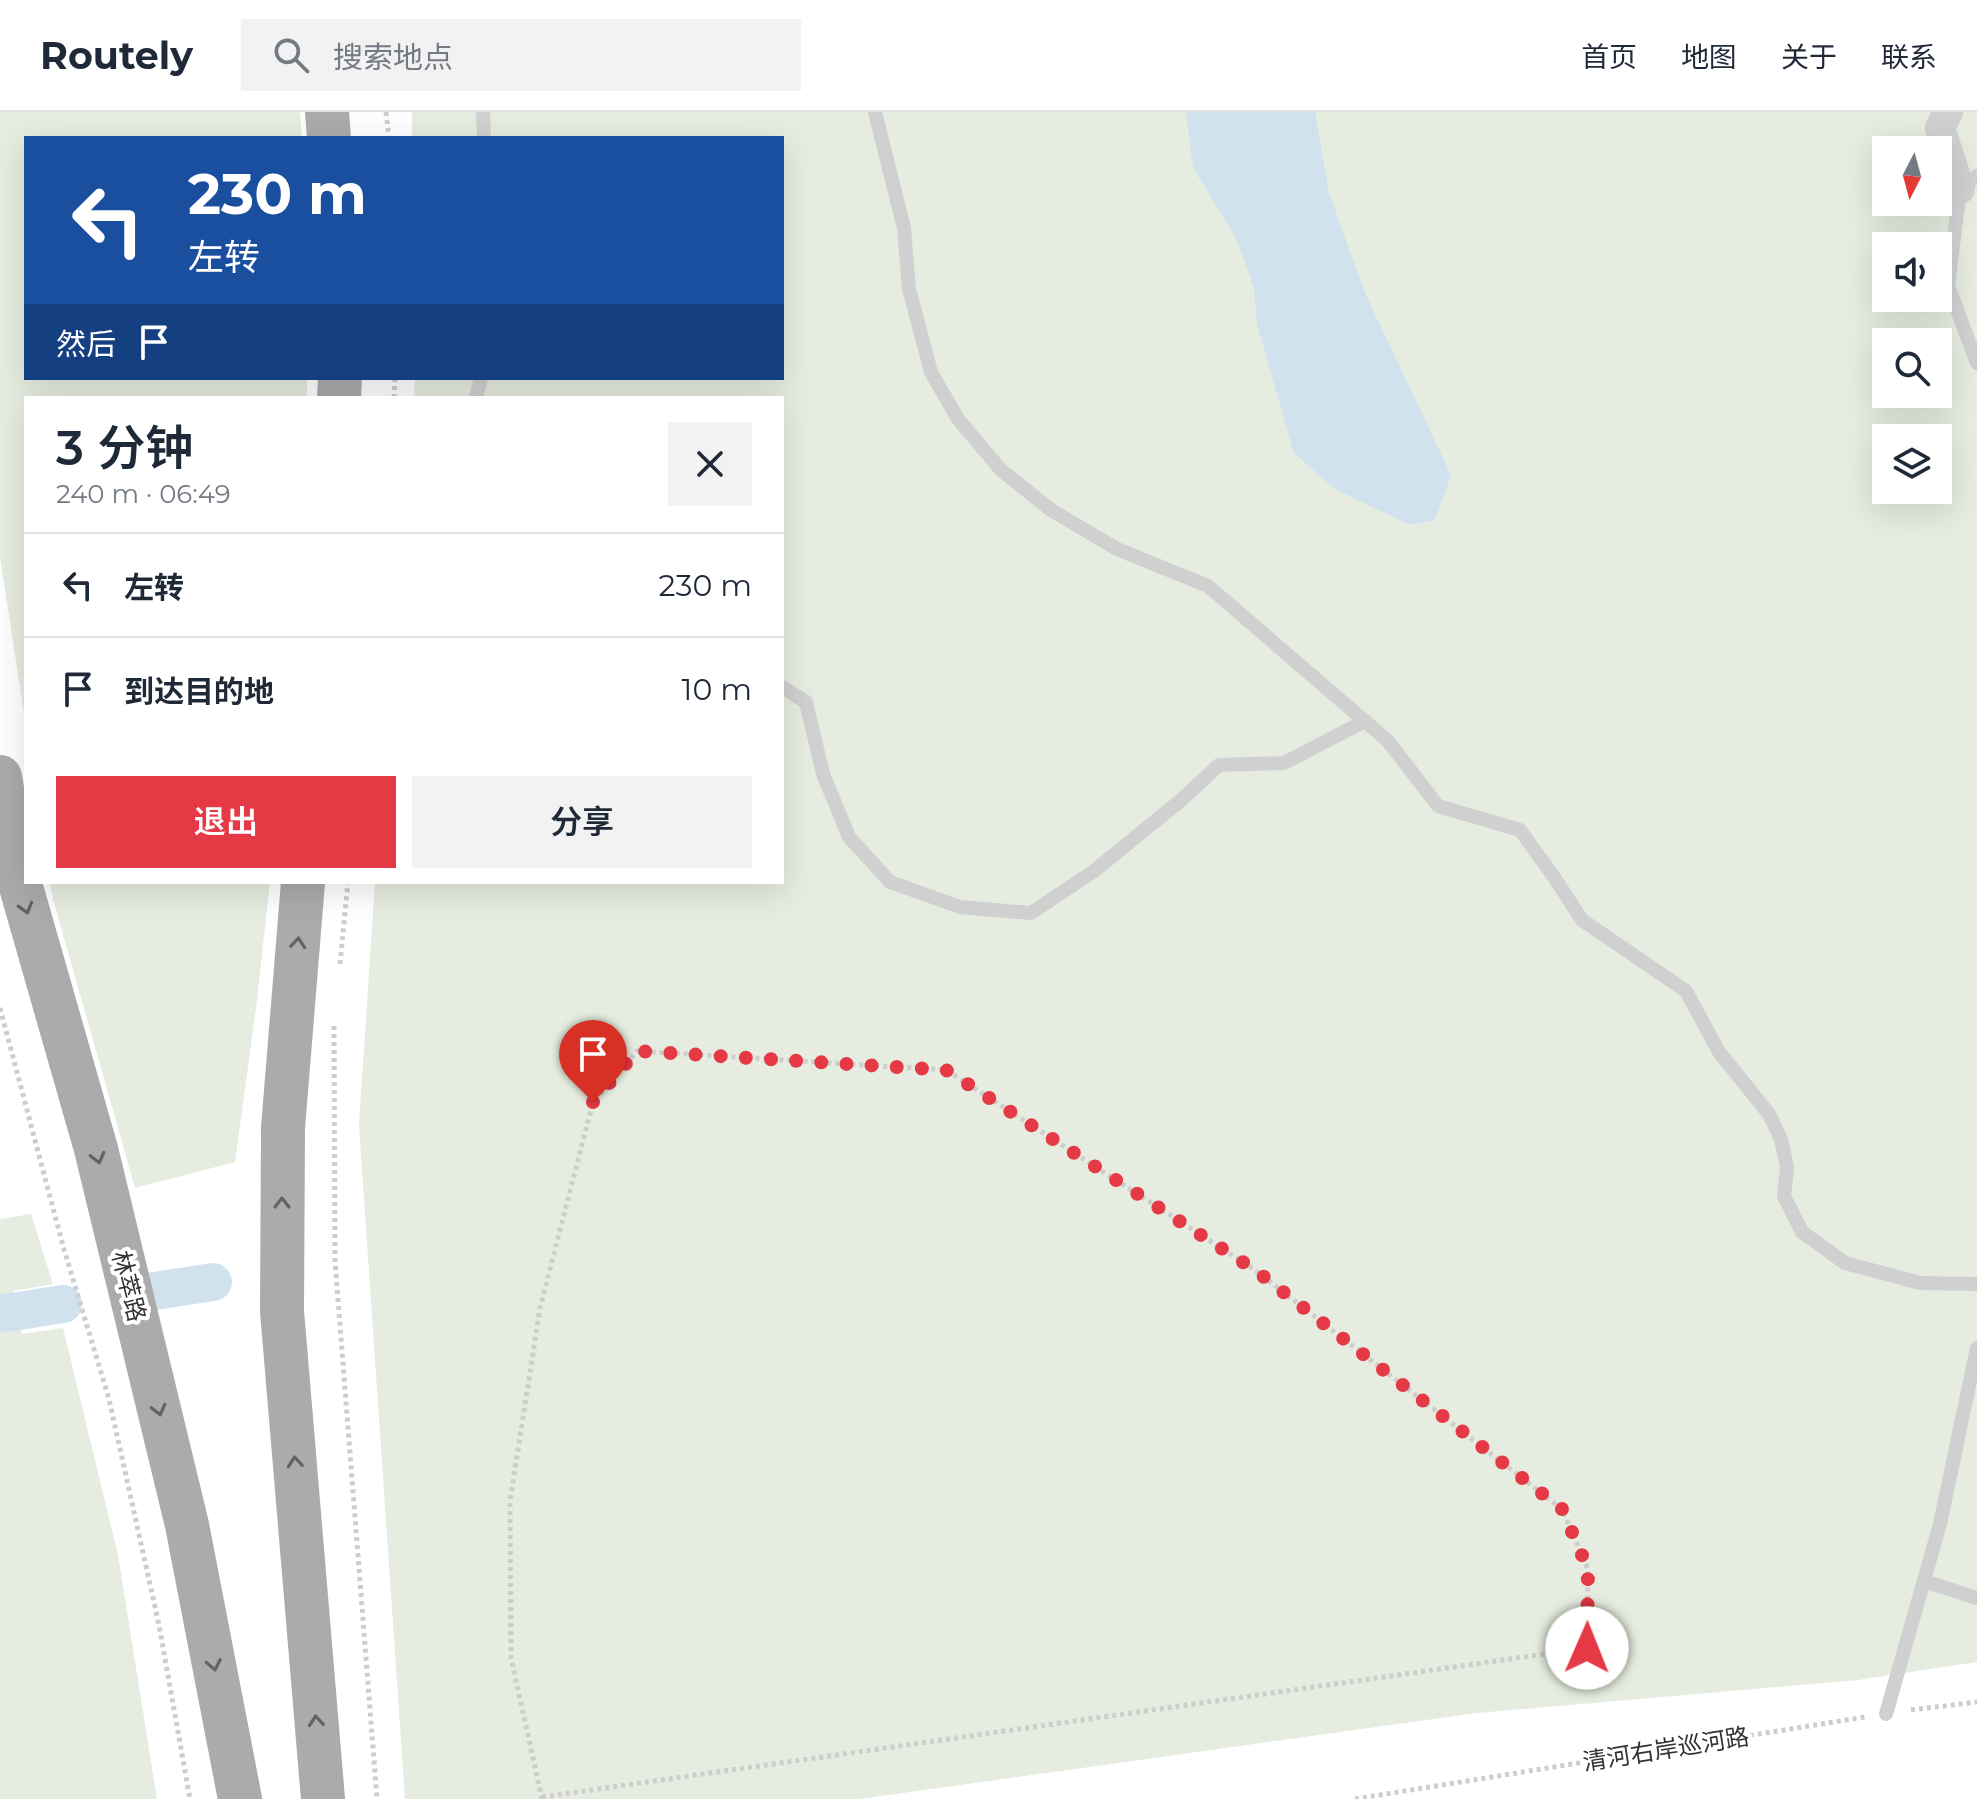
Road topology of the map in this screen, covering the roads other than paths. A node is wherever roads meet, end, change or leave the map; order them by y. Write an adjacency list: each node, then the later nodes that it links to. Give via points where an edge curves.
1 (327, 112): 5 (main road)
2 (483, 112): 6 (lane)
3 (875, 112): 10 (lane, via 904,228 909,289 931,372 958,419 1001,470 1051,510 1117,549 1208,586)
4 (1948, 112): 7 (street, via 1940,128)
5 (329, 136)
6 (484, 136)
7 (1969, 182): 8 (lane, via 1948,286)
8 (1977, 363)
9 (784, 688): 10 (lane, via 806,702 823,774 849,837 890,882 960,907 1031,913 1094,871 1219,765 1284,763)
10 (1365, 721): 14 (lane, via 1388,741 1438,806 1520,830 1582,920 1686,991 1719,1052 1769,1114 1787,1167 1784,1196 1802,1232 1845,1263 1920,1283)
11 (0, 777): 12 (main road, 林萃路)
12 (7, 867): 19 (main road, 林萃路, one-way to 19, via 96,1149 180,1495)
13 (303, 884): 20 (main road, one-way to 13, via 282,1311 283,1128)
14 (1977, 1284)
15 (1977, 1348): 16 (lane)
16 (1924, 1581): 17 (lane); 18 (lane)
17 (1977, 1598)
18 (1886, 1714)
19 (240, 1799)
20 (323, 1799)

